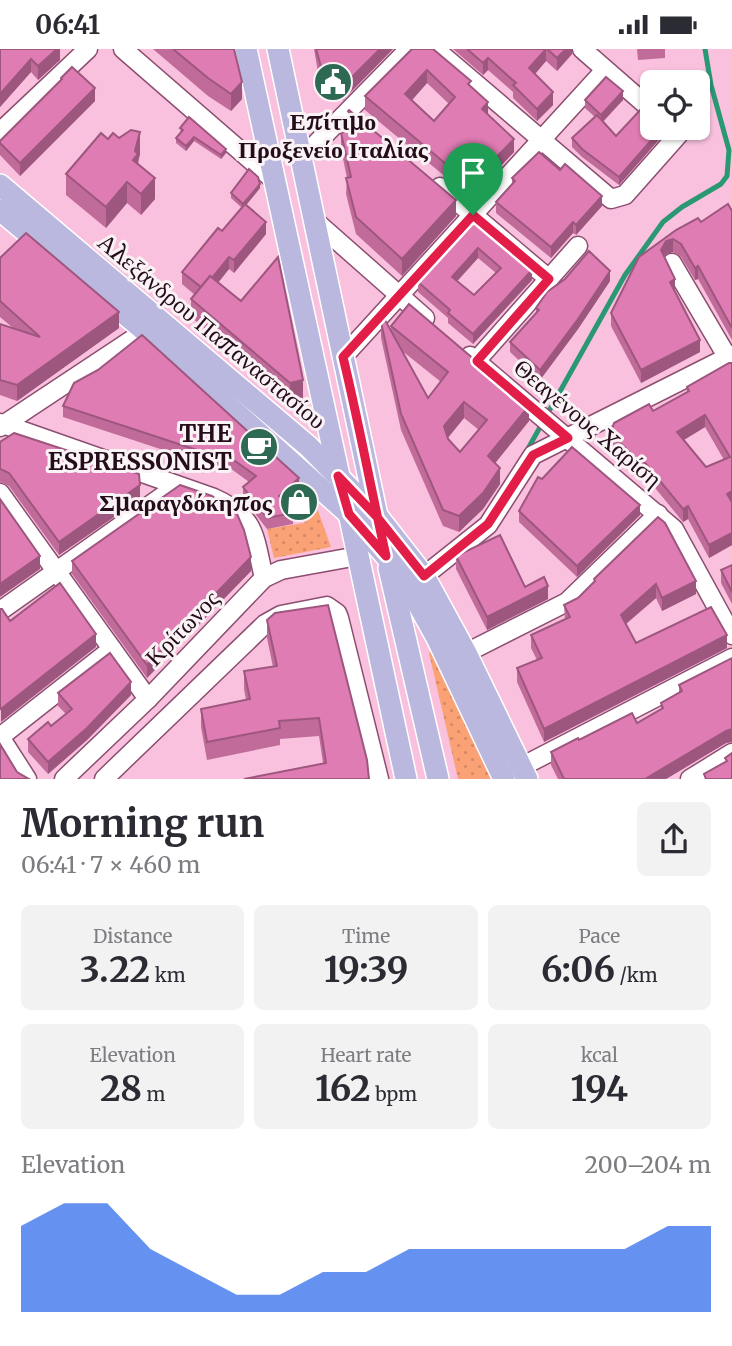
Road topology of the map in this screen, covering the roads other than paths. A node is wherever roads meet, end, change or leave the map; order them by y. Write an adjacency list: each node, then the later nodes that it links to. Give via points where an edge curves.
1 (88, 49): 12 (street)
2 (123, 49): 17 (street)
3 (246, 49): 17 (main road)
4 (278, 49): 15 (main road)
5 (410, 49): 10 (street)
6 (435, 49): 14 (street)
7 (582, 49): 8 (street)
8 (605, 70): 9 (street); 14 (street)
9 (640, 100)
10 (349, 111): 11 (street); 15 (street)
11 (367, 126)
12 (0, 132)
13 (669, 140): 14 (street, via 625,195 615,199)
14 (541, 141): 20 (street)
15 (301, 159): 21 (main road)
16 (430, 179): 20 (street)
17 (275, 180): 34 (main road)
18 (0, 185): 34 (main road, Αλεξάνδρου Παπαναστασίου)
19 (0, 210): 27 (main road, Αλεξάνδρου Παπαναστασίου, via 22,237)
20 (473, 215): 24 (street); 25 (street)
21 (314, 221): 25 (street); 29 (main road)
22 (578, 246): 24 (street)
23 (672, 263): 30 (street)
24 (549, 279): 31 (street)
25 (398, 296): 26 (street); 29 (street)
26 (437, 329)
27 (145, 331): 32 (street); 37 (main road, Αλεξάνδρου Παπαναστασίου)
28 (457, 345): 31 (street, Θεαγένους Χαρίση)
29 (343, 357): 39 (main road)
30 (731, 359): 33 (street)
31 (477, 361): 33 (street, Θεαγένους Χαρίση)
32 (1, 425): 35 (street)
33 (562, 433): 38 (street, Θεαγένους Χαρίση); 43 (street, via 533,455 488,524)
34 (338, 476): 37 (main road); 39 (main road, Αλεξάνδρου Παπαναστασίου)
35 (177, 486): 42 (street); 44 (street, via 214,498 244,515)
36 (0, 493): 42 (street)
37 (349, 514): 40 (main road, Αλεξάνδρου Παπαναστασίου); 41 (main road)
38 (657, 514): 46 (street, Θεαγένους Χαρίση, via 678,536); 48 (street, via 568,601)
39 (377, 517): 40 (main road); 43 (main road, Αλεξάνδρου Παπαναστασίου)
40 (386, 556): 53 (main road, Αλεξάνδρου Παπαναστασίου); 59 (main road)
41 (358, 557): 44 (street, Κρίτωνος, via 281,570); 58 (main road)
42 (57, 571): 45 (street); 47 (street)
43 (424, 576): 48 (main road, Αλεξάνδρου Παπαναστασίου)
44 (264, 578): 50 (street, Κρίτωνος)
45 (0, 611)
46 (732, 635)
47 (113, 649): 50 (street); 51 (street)
48 (466, 653): 53 (main road, Αλεξάνδρου Παπαναστασίου)
49 (732, 658): 53 (street)
50 (148, 699): 55 (street, Κρίτωνος)
51 (0, 737): 54 (street)
52 (732, 753): 60 (street)
53 (517, 775)
54 (27, 779)
55 (64, 779)
56 (104, 779): 57 (street, via 265,624 281,615 327,606 339,618)
57 (379, 779)
58 (406, 779)
59 (439, 779)
60 (690, 779)

